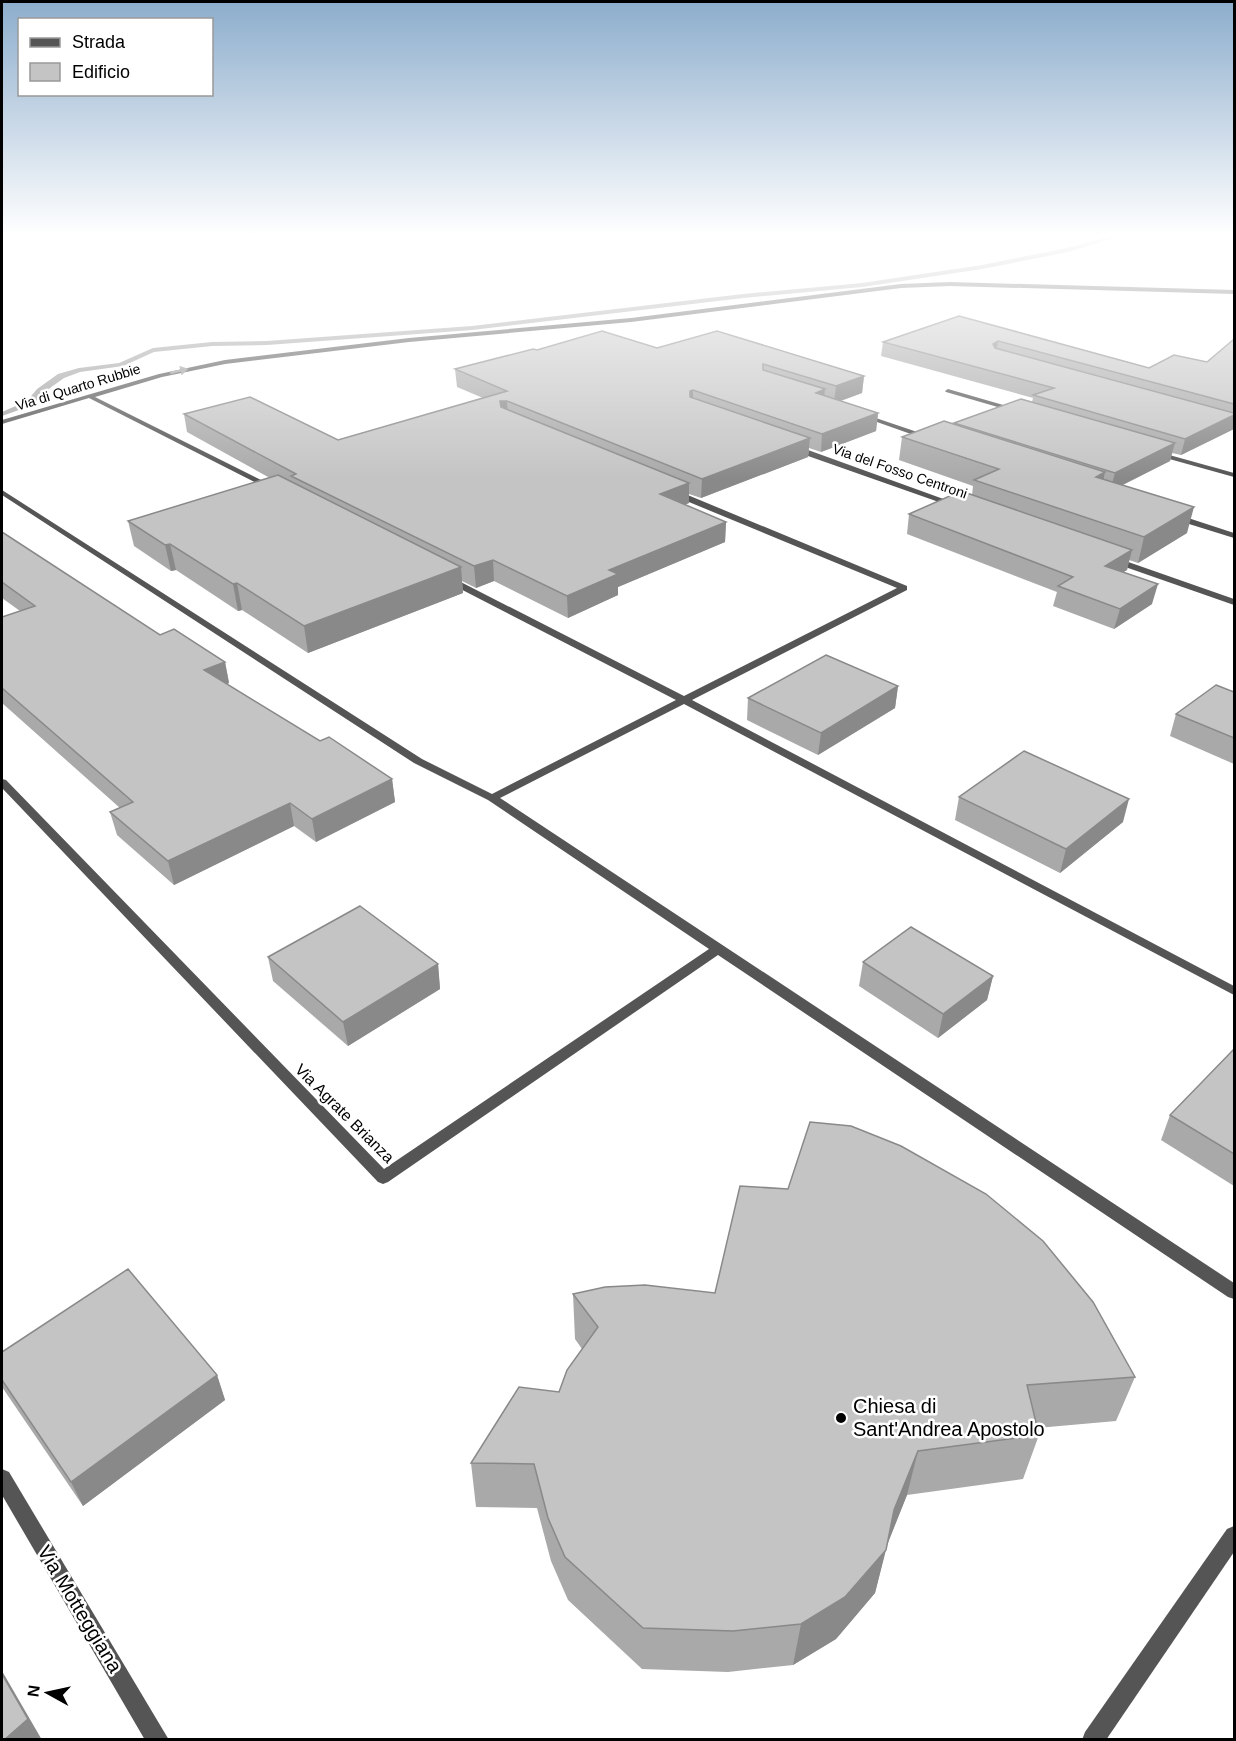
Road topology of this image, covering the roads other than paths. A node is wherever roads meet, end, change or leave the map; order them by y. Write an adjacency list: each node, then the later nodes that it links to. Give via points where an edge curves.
1 (662, 316): 3 (street, Via di Quarto Rubbie, one-way to 1, via 176,371 233,361)
2 (948, 391): 5 (street)
3 (89, 396): 6 (street, Via di Quarto Rubbie); 13 (street)
4 (854, 413): 7 (street)
5 (1027, 414)
6 (2, 422)
7 (932, 438)
8 (783, 444): 14 (street, Via del Fosso Centroni)
9 (1152, 451): 10 (street)
10 (1234, 475)
11 (2, 492): 22 (street, via 418,761)
12 (671, 492): 20 (street, via 904,588)
13 (280, 493)
14 (963, 507)
15 (1167, 514): 16 (street)
16 (1234, 536)
17 (1110, 558): 19 (street)
18 (439, 574): 20 (street)
19 (1234, 602)
20 (685, 701): 22 (street); 24 (street)
21 (2, 782): 23 (street, Via Agrate Brianza, via 383,1178)
22 (492, 798): 23 (street)
23 (718, 949): 25 (street)
24 (1234, 990)
25 (1234, 1292)
26 (2, 1478): 28 (street, Via Motteggiana)
27 (1234, 1536): 29 (street)
28 (158, 1740)
29 (1093, 1740)

